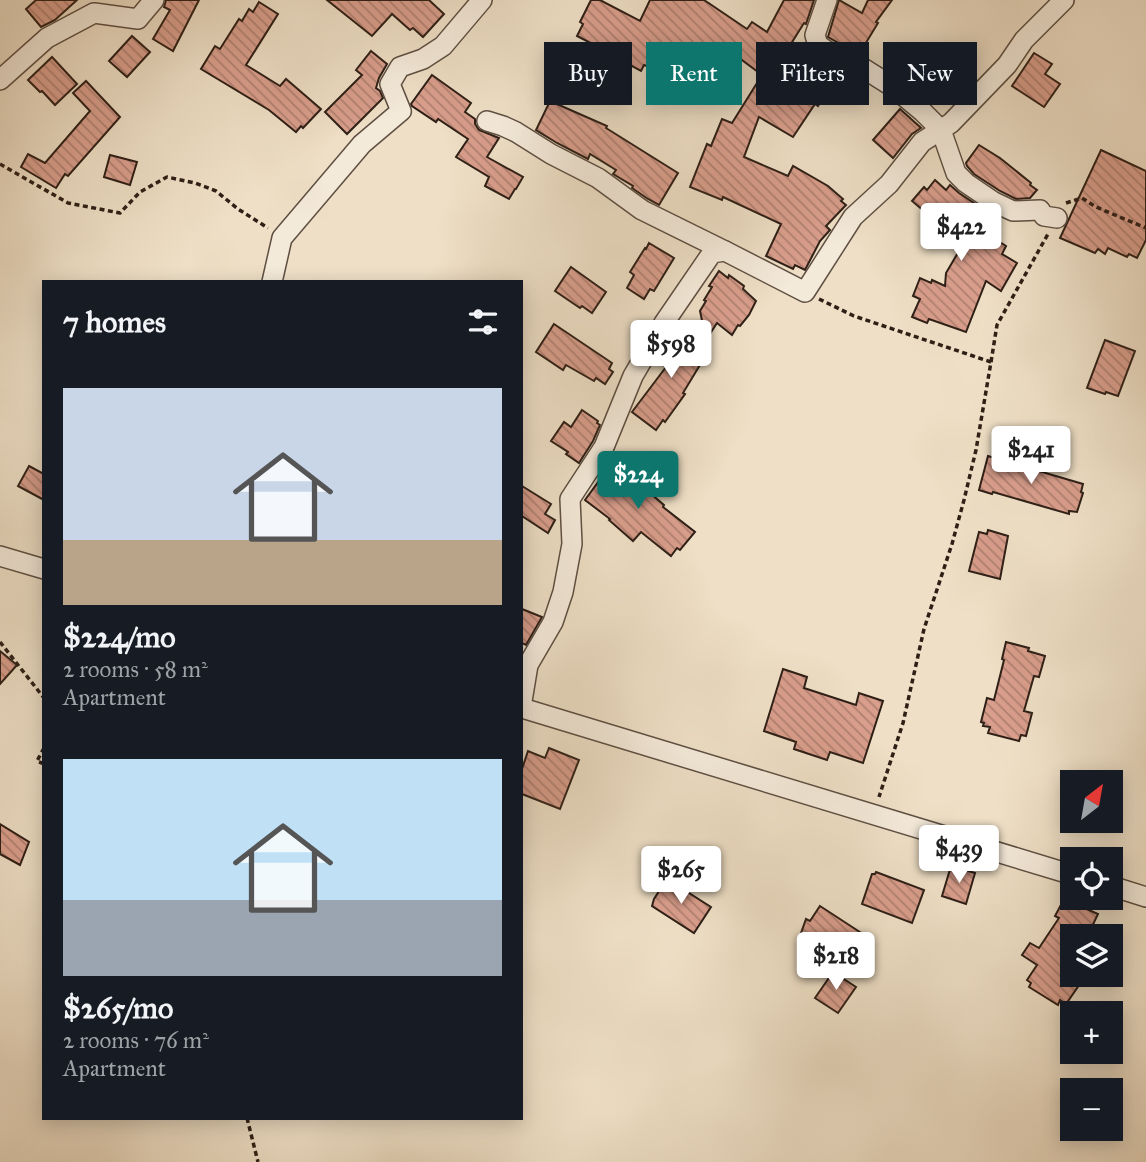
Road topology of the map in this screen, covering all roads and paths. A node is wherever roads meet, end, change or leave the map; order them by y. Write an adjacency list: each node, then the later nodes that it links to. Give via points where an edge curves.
1 (154, 0): 5 (street, via 138,19 94,13 47,38)
2 (482, 0): 11 (street, via 443,46 400,67 390,84 401,111 362,144)
3 (827, 0): 7 (street, via 815,34 818,45 893,87)
4 (1064, 0): 7 (street)
5 (0, 80)
6 (487, 121): 12 (street, via 516,132 598,178 642,210)
7 (941, 130): 9 (street, via 956,173 966,183 1013,211 1040,210 1044,216); 14 (street, via 922,142 889,184 853,218)
8 (0, 164): 11 (path, via 68,204 120,213 140,192 167,177 195,183 216,191)
9 (1057, 218): 10 (path, via 1066,202 1082,198); 15 (path, via 997,325)
10 (1146, 228)
11 (282, 238): 13 (street)
12 (725, 251): 14 (street); 20 (street, via 712,253 664,323 633,376 604,447 570,499 572,544 563,592 553,622 528,665)
13 (272, 280)
14 (804, 292): 15 (path, via 854,316)
15 (991, 362): 22 (path, via 964,500 924,629 904,723)
16 (0, 556): 17 (street)
17 (42, 568)
18 (0, 642): 19 (path)
19 (42, 695)
20 (523, 695)
21 (523, 708): 22 (street)
22 (873, 816): 23 (street)
23 (1060, 871)
24 (1123, 890): 25 (street)
25 (1146, 897)
26 (248, 1120): 27 (path)
27 (258, 1162)

